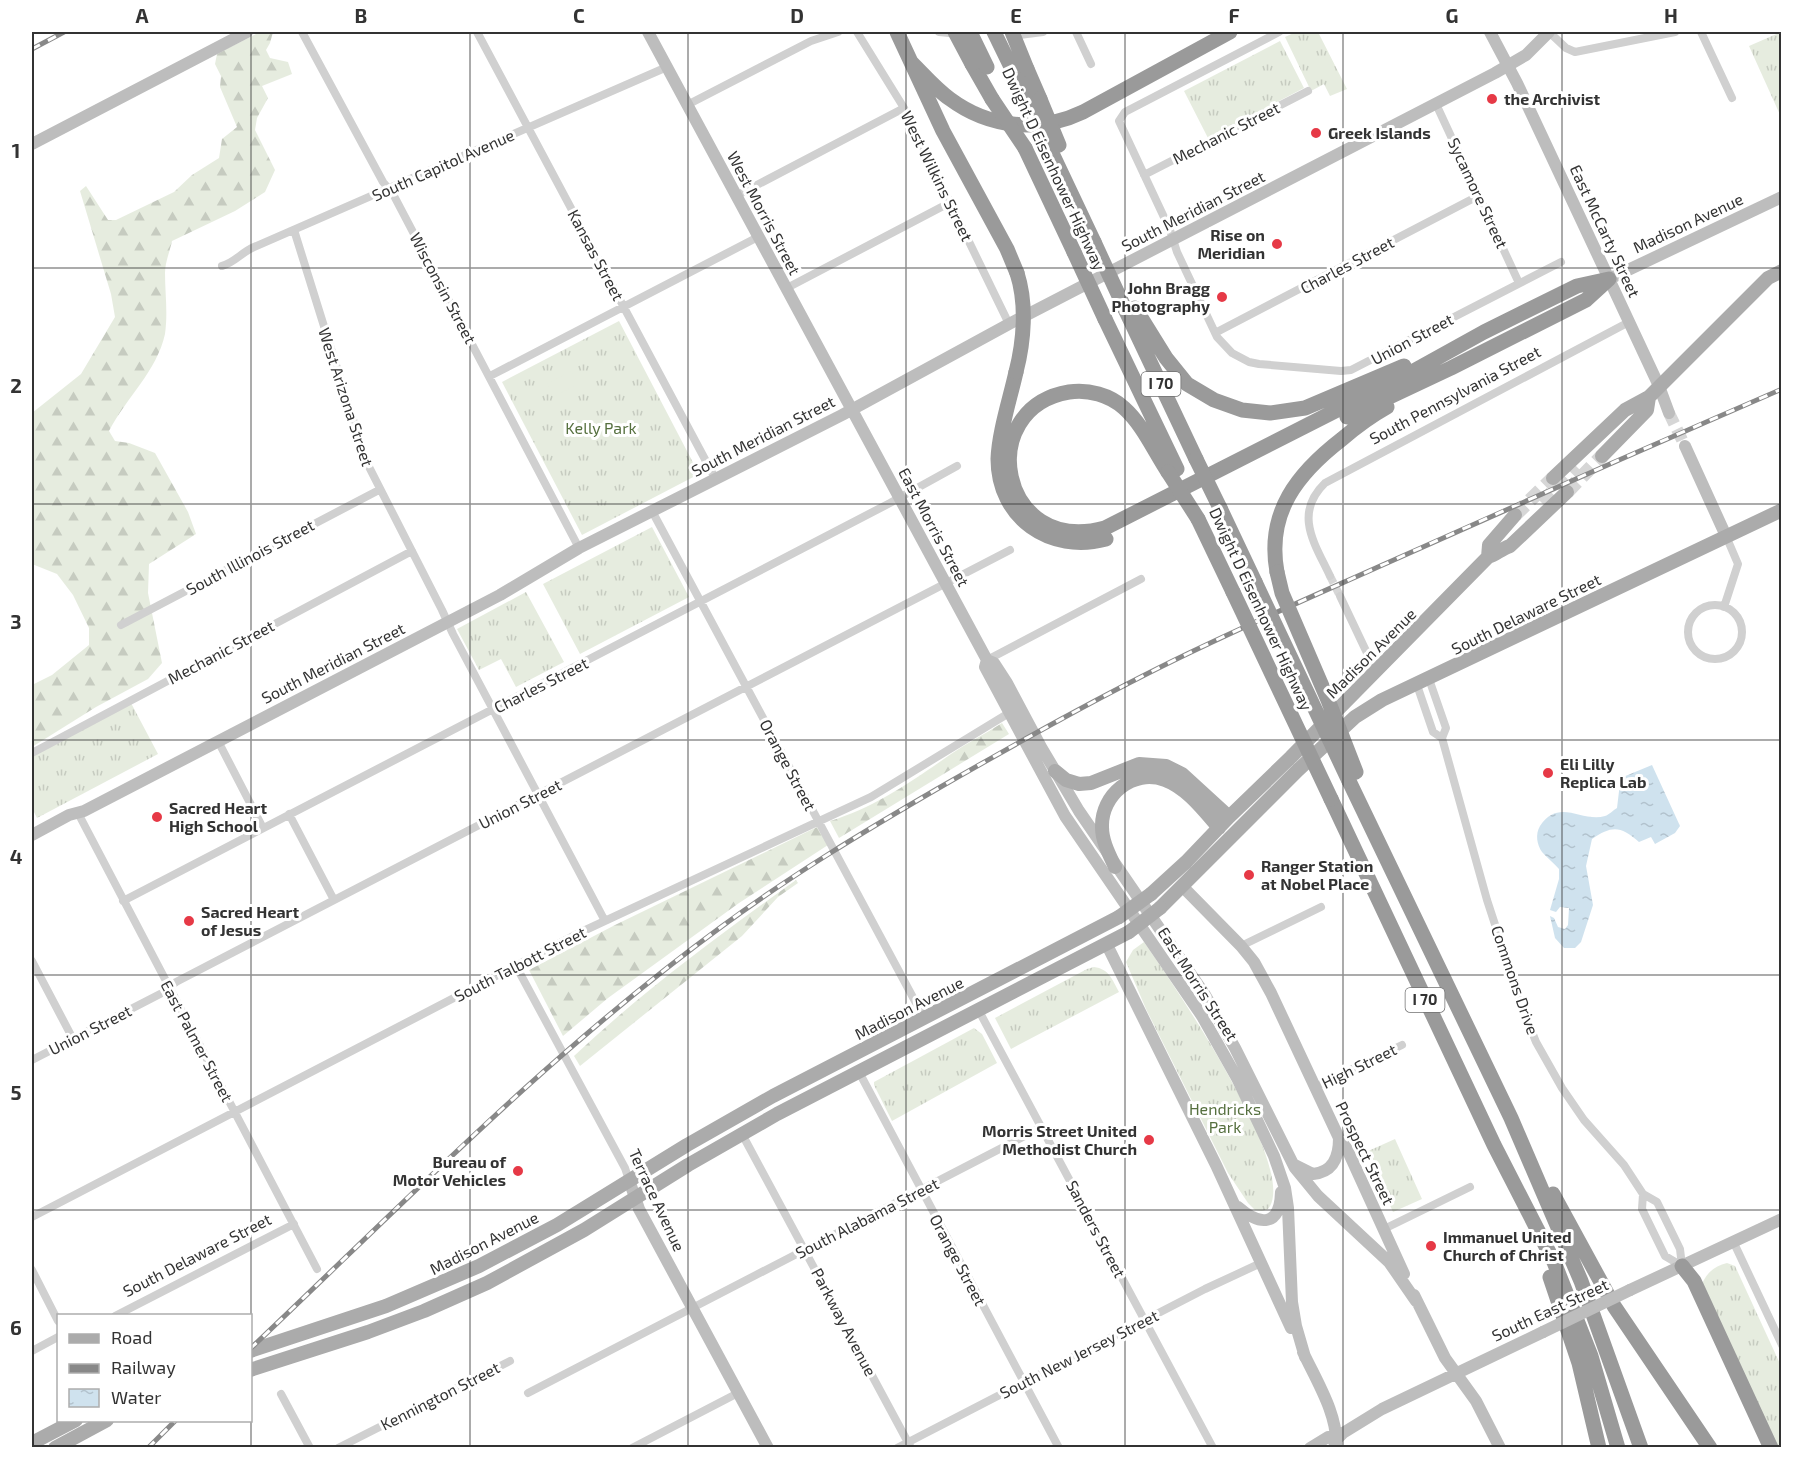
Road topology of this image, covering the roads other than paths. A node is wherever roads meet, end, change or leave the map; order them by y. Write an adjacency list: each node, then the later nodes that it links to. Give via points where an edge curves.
1 (248, 32): 33 (main road)
2 (302, 32): 35 (street, Wisconsin Street)
3 (477, 32): 32 (street, Kansas Street)
4 (648, 32): 25 (main road, West Morris Street)
5 (838, 32): 30 (street, via 811,41)
6 (857, 32): 31 (street, West Wilkins Street)
7 (897, 32): 21 (highway)
8 (939, 32): 13 (street, via 986,38)
9 (955, 32): 23 (highway, bridge)
10 (970, 32): 23 (highway, Dwight D Eisenhower Highway / I 70, bridge)
11 (994, 32): 26 (highway, Dwight D Eisenhower Highway, bridge)
12 (1012, 32): 26 (highway, bridge)
13 (1043, 32)
14 (1076, 32): 22 (street)
15 (1230, 32): 21 (highway, via 1083,112 1059,122 1035,125 1006,123 972,112 944,94)
16 (1279, 32): 34 (street, via 1120,117 1119,124)
17 (1490, 32): 24 (main road, East McCarty Street)
18 (1549, 32): 19 (street, via 1575,52); 24 (main road, South Meridian Street, via 1526,56)
19 (1676, 32)
20 (1701, 32): 28 (street)
21 (912, 63): 55 (highway, bridge, via 1017,273 1023,325 999,453 1000,478 1019,517 1036,530 1054,539 1079,543 1116,535 1354,413)
22 (1091, 64)
23 (979, 66): 66 (highway, Dwight D Eisenhower Highway / I 70, bridge, via 1025,148)
24 (1508, 66): 29 (main road, South Meridian Street); 46 (main road, East McCarty Street)
25 (667, 67): 30 (main road, West Morris Street); 32 (street, South Capitol Avenue)
26 (1019, 69): 50 (highway, Dwight D Eisenhower Highway, bridge, via 1102,260)
27 (1308, 91): 34 (street, Mechanic Street)
28 (1732, 98)
29 (1436, 104): 37 (street, Sycamore Street); 42 (main road, South Meridian Street)
30 (687, 105): 36 (main road, West Morris Street)
31 (904, 108): 36 (street); 39 (street, West Wilkins Street)
32 (528, 128): 35 (street, South Capitol Avenue); 49 (street, Kansas Street)
33 (32, 144)
34 (1144, 175): 42 (street)
35 (389, 188): 40 (street, South Capitol Avenue); 56 (street, Wisconsin Street)
36 (736, 196): 41 (main road, West Morris Street)
37 (1478, 196): 47 (street, Sycamore Street); 54 (street, Charles Street)
38 (1782, 197): 46 (main road, Madison Avenue)
39 (951, 202): 48 (street); 52 (street, West Wilkins Street)
40 (294, 230): 44 (street, South Capitol Avenue, via 249,249); 69 (street, West Arizona Street, via 366,461)
41 (758, 237): 48 (main road, West Morris Street); 49 (street)
42 (1174, 239): 52 (main road, South Meridian Street); 54 (street)
43 (1561, 262): 47 (street, Union Street)
44 (222, 266)
45 (1780, 271): 57 (main road, via 1768,278)
46 (1609, 279): 51 (main road, East McCarty Street); 53 (highway, via 1577,286); 55 (highway, via 1586,300)
47 (1519, 283): 54 (street, Union Street, via 1351,370 1253,363 1232,353)
48 (785, 289): 60 (main road, West Morris Street)
49 (624, 307): 56 (street); 67 (street, Kansas Street)
50 (1130, 308): 53 (highway, via 1187,384 1229,407 1257,413 1305,408); 101 (highway, Dwight D Eisenhower Highway / I 70, bridge, via 1196,459)
51 (1629, 322): 57 (main road, East McCarty Street); 82 (street, South Pennsylvania Street, via 1333,478 1316,494 1308,524)
52 (1009, 324): 60 (main road, South Meridian Street)
53 (1484, 332): 66 (highway, via 1245,458 1097,530 1055,528 1029,511 1011,481 1010,451 1020,423 1034,408 1057,395 1086,392 1111,399 1131,415)
54 (1215, 333)
55 (1451, 368): 101 (highway, bridge, via 1362,423 1314,462 1281,509 1275,553 1282,593 1328,700)
56 (490, 376): 77 (street, Wisconsin Street)
57 (1659, 386): 58 (main road); 61 (main road, East McCarty Street)
58 (1649, 396): 59 (main road); 63 (main road, via 1647,410)
59 (1633, 407): 65 (main road, via 1630,415); 68 (main road, via 1625,410)
60 (852, 410): 67 (main road, South Meridian Street); 71 (main road, East Morris Street)
61 (1669, 413)
62 (1685, 446): 76 (main road)
63 (1602, 456)
64 (957, 466): 71 (street, Charles Street)
65 (1577, 467)
66 (1172, 470): 140 (highway, Dwight D Eisenhower Highway / I 70, bridge)
67 (715, 478): 74 (main road, South Meridian Street)
68 (1553, 478)
69 (379, 490): 80 (street, West Arizona Street); 89 (street, South Illinois Street)
70 (1567, 492): 78 (main road, Madison Avenue, via 1510,546)
71 (898, 497): 84 (main road, East Morris Street); 86 (street, Charles Street)
72 (1542, 503): 78 (main road, Madison Avenue, via 1504,541)
73 (1782, 510): 76 (main road, South Delaware Street)
74 (652, 511): 77 (main road, South Meridian Street); 86 (street, Orange Street)
75 (1515, 515): 81 (main road, Madison Avenue, via 1489,545)
76 (1726, 536): 87 (street, via 1738,564); 92 (main road, South Delaware Street)
77 (579, 548): 88 (main road, South Meridian Street)
78 (1501, 549): 81 (main road, Madison Avenue)
79 (1010, 550): 84 (street, Union Street)
80 (412, 551): 88 (street, West Arizona Street); 98 (street, Mechanic Street)
81 (1488, 557): 91 (main road, Madison Avenue)
82 (1330, 576)
83 (1141, 579): 90 (street)
84 (945, 583): 90 (main road, East Morris Street); 93 (street, Union Street)
85 (1340, 596): 91 (street)
86 (700, 601): 93 (street, Orange Street); 94 (street, Charles Street)
87 (1724, 607): 87 (street, via 1704,607 1689,623 1689,641 1704,658 1723,659 1740,644 1740,622)
88 (448, 622): 94 (street, West Arizona Street); 97 (main road, South Meridian Street)
89 (121, 625)
90 (987, 660): 95 (main road, East Morris Street, via 985,667); 100 (main road, East Morris Street, via 994,663 1003,677)
91 (1376, 672): 105 (main road, Madison Avenue)
92 (1423, 682): 96 (street, via 1433,732); 96 (street, via 1446,728); 99 (main road, South Delaware Street, via 1355,717)
93 (747, 687): 102 (street, Union Street); 106 (street, Orange Street)
94 (493, 710): 102 (street, West Arizona Street); 104 (street, Charles Street)
95 (1009, 713): 106 (street, South Talbott Street, via 871,797); 133 (main road, East Morris Street, via 1065,816 1212,1032)
96 (1442, 738): 138 (street, Commons Drive, via 1487,900 1531,1030 1571,1102)
97 (218, 741): 103 (main road, South Meridian Street); 107 (street)
98 (32, 753)
99 (1298, 770): 111 (main road, Madison Avenue)
100 (1055, 771): 105 (main road, via 1079,784 1139,764 1166,766 1182,774); 110 (main road, East Morris Street)
101 (1353, 776): 129 (highway, Dwight D Eisenhower Highway / I 70, via 1381,844)
102 (538, 794): 113 (street, Union Street); 115 (street, West Arizona Street)
103 (78, 813): 109 (main road, South Meridian Street); 112 (street, East Palmer Street)
104 (289, 814): 107 (street, Charles Street); 113 (street)
105 (1229, 817): 108 (main road, Madison Avenue)
106 (819, 821): 115 (street, South Talbott Street); 122 (street, Orange Street)
107 (263, 828): 112 (street, Charles Street)
108 (1219, 828): 110 (main road, via 1176,785 1155,777 1133,780 1115,792 1104,815 1103,837); 122 (main road, Madison Avenue, bridge, via 1151,894 1119,917)
109 (32, 835)
110 (1115, 867): 134 (main road, East Morris Street, via 1205,995)
111 (1182, 886): 116 (main road, Madison Avenue, bridge, via 1160,908); 117 (main road, Prospect Street)
112 (123, 900): 120 (street, East Palmer Street)
113 (334, 900): 120 (street, Union Street)
114 (1321, 907): 117 (street)
115 (605, 921): 119 (street, South Talbott Street)
116 (1107, 945): 121 (main road, Madison Avenue); 141 (main road, East Morris Street)
117 (1241, 945): 127 (main road, Prospect Street, via 1265,981)
118 (32, 961): 123 (street)
119 (516, 966): 128 (street, South Talbott Street); 135 (street, Terrace Avenue)
120 (169, 988): 123 (street, Union Street); 128 (street, East Palmer Street)
121 (979, 1011): 126 (main road, Madison Avenue); 130 (street, Sanders Street)
122 (924, 1018): 135 (main road, Madison Avenue, via 764,1101)
123 (73, 1039): 125 (street, Union Street)
124 (1402, 1046): 127 (street, High Street)
125 (32, 1060)
126 (859, 1072): 131 (main road, Madison Avenue); 137 (street, Orange Street)
127 (1315, 1087): 132 (main road, Prospect Street)
128 (234, 1112): 142 (street, South Talbott Street); 144 (street, East Palmer Street)
129 (1511, 1118): 186 (highway, I 70, via 1585,1292); 187 (highway, via 1614,1306)
130 (1042, 1127): 137 (street, South Alabama Street); 156 (street, Sanders Street)
131 (742, 1134): 139 (main road, Madison Avenue); 147 (street, Parkway Avenue)
132 (1339, 1138): 134 (main road, via 1334,1164 1324,1172 1308,1173); 145 (main road, Prospect Street)
133 (1274, 1156): 141 (main road, via 1281,1188 1275,1215 1257,1220); 161 (main road, East Morris Street, via 1286,1195 1292,1302)
134 (1291, 1160): 152 (main road, East Morris Street, via 1318,1196 1389,1262)
135 (629, 1180): 139 (main road, Terrace Avenue); 159 (main road, Madison Avenue, via 515,1248 430,1289)
136 (1470, 1187): 145 (street)
137 (921, 1191): 147 (street, South Alabama Street); 165 (street, Orange Street)
138 (1643, 1194): 149 (street, via 1657,1202 1680,1250); 149 (street, via 1642,1209 1665,1256)
139 (635, 1198): 153 (main road, Terrace Avenue); 163 (main road, Madison Avenue, via 542,1254 450,1300 368,1332)
140 (1522, 1200): 184 (highway, via 1572,1339); 185 (highway, I 70, via 1572,1305)
141 (1233, 1203): 148 (main road, East Morris Street)
142 (32, 1217)
143 (1782, 1218): 146 (main road, South East Street)
144 (294, 1224): 150 (street, East Palmer Street); 154 (street, South Delaware Street)
145 (1384, 1229): 152 (main road, Prospect Street)
146 (1733, 1241): 149 (main road, South East Street); 158 (street)
147 (805, 1251): 153 (street, South Alabama Street); 173 (street, Parkway Avenue)
148 (1261, 1263): 156 (street, South New Jersey Street); 161 (main road, East Morris Street)
149 (1682, 1266): 164 (main road, South East Street, bridge); 188 (highway, via 1694,1281)
150 (317, 1269)
151 (32, 1270): 155 (street)
152 (1416, 1301): 164 (main road, Prospect Street)
153 (692, 1308): 166 (main road, Terrace Avenue); 168 (street)
154 (119, 1314)
155 (57, 1319)
156 (1145, 1320): 165 (street, South New Jersey Street); 181 (street, Sanders Street)
157 (57, 1338): 160 (street)
158 (1782, 1345)
159 (252, 1350)
160 (32, 1351)
161 (1305, 1357): 172 (main road, East Morris Street, via 1334,1420)
162 (510, 1361): 176 (street, Kennington Street)
163 (252, 1369)
164 (1456, 1373): 172 (main road, South East Street, via 1355,1424); 183 (main road, Prospect Street)
165 (1024, 1383): 173 (street, South New Jersey Street); 180 (street, Orange Street)
166 (738, 1393): 177 (street); 178 (main road, Terrace Avenue)
167 (281, 1394): 175 (street)
168 (528, 1394)
169 (72, 1422): 171 (main road)
170 (103, 1422): 174 (main road)
171 (32, 1443)
172 (1334, 1444): 182 (main road, South East Street, via 1328,1437)
173 (909, 1445): 179 (street, South New Jersey Street)
174 (55, 1448)
175 (310, 1448)
176 (338, 1448)
177 (632, 1448)
178 (768, 1448)
179 (897, 1448)
180 (1059, 1448)
181 (1213, 1448)
182 (1310, 1448)
183 (1500, 1448)
184 (1599, 1448)
185 (1618, 1448)
186 (1641, 1448)
187 (1710, 1448)
188 (1771, 1448)

